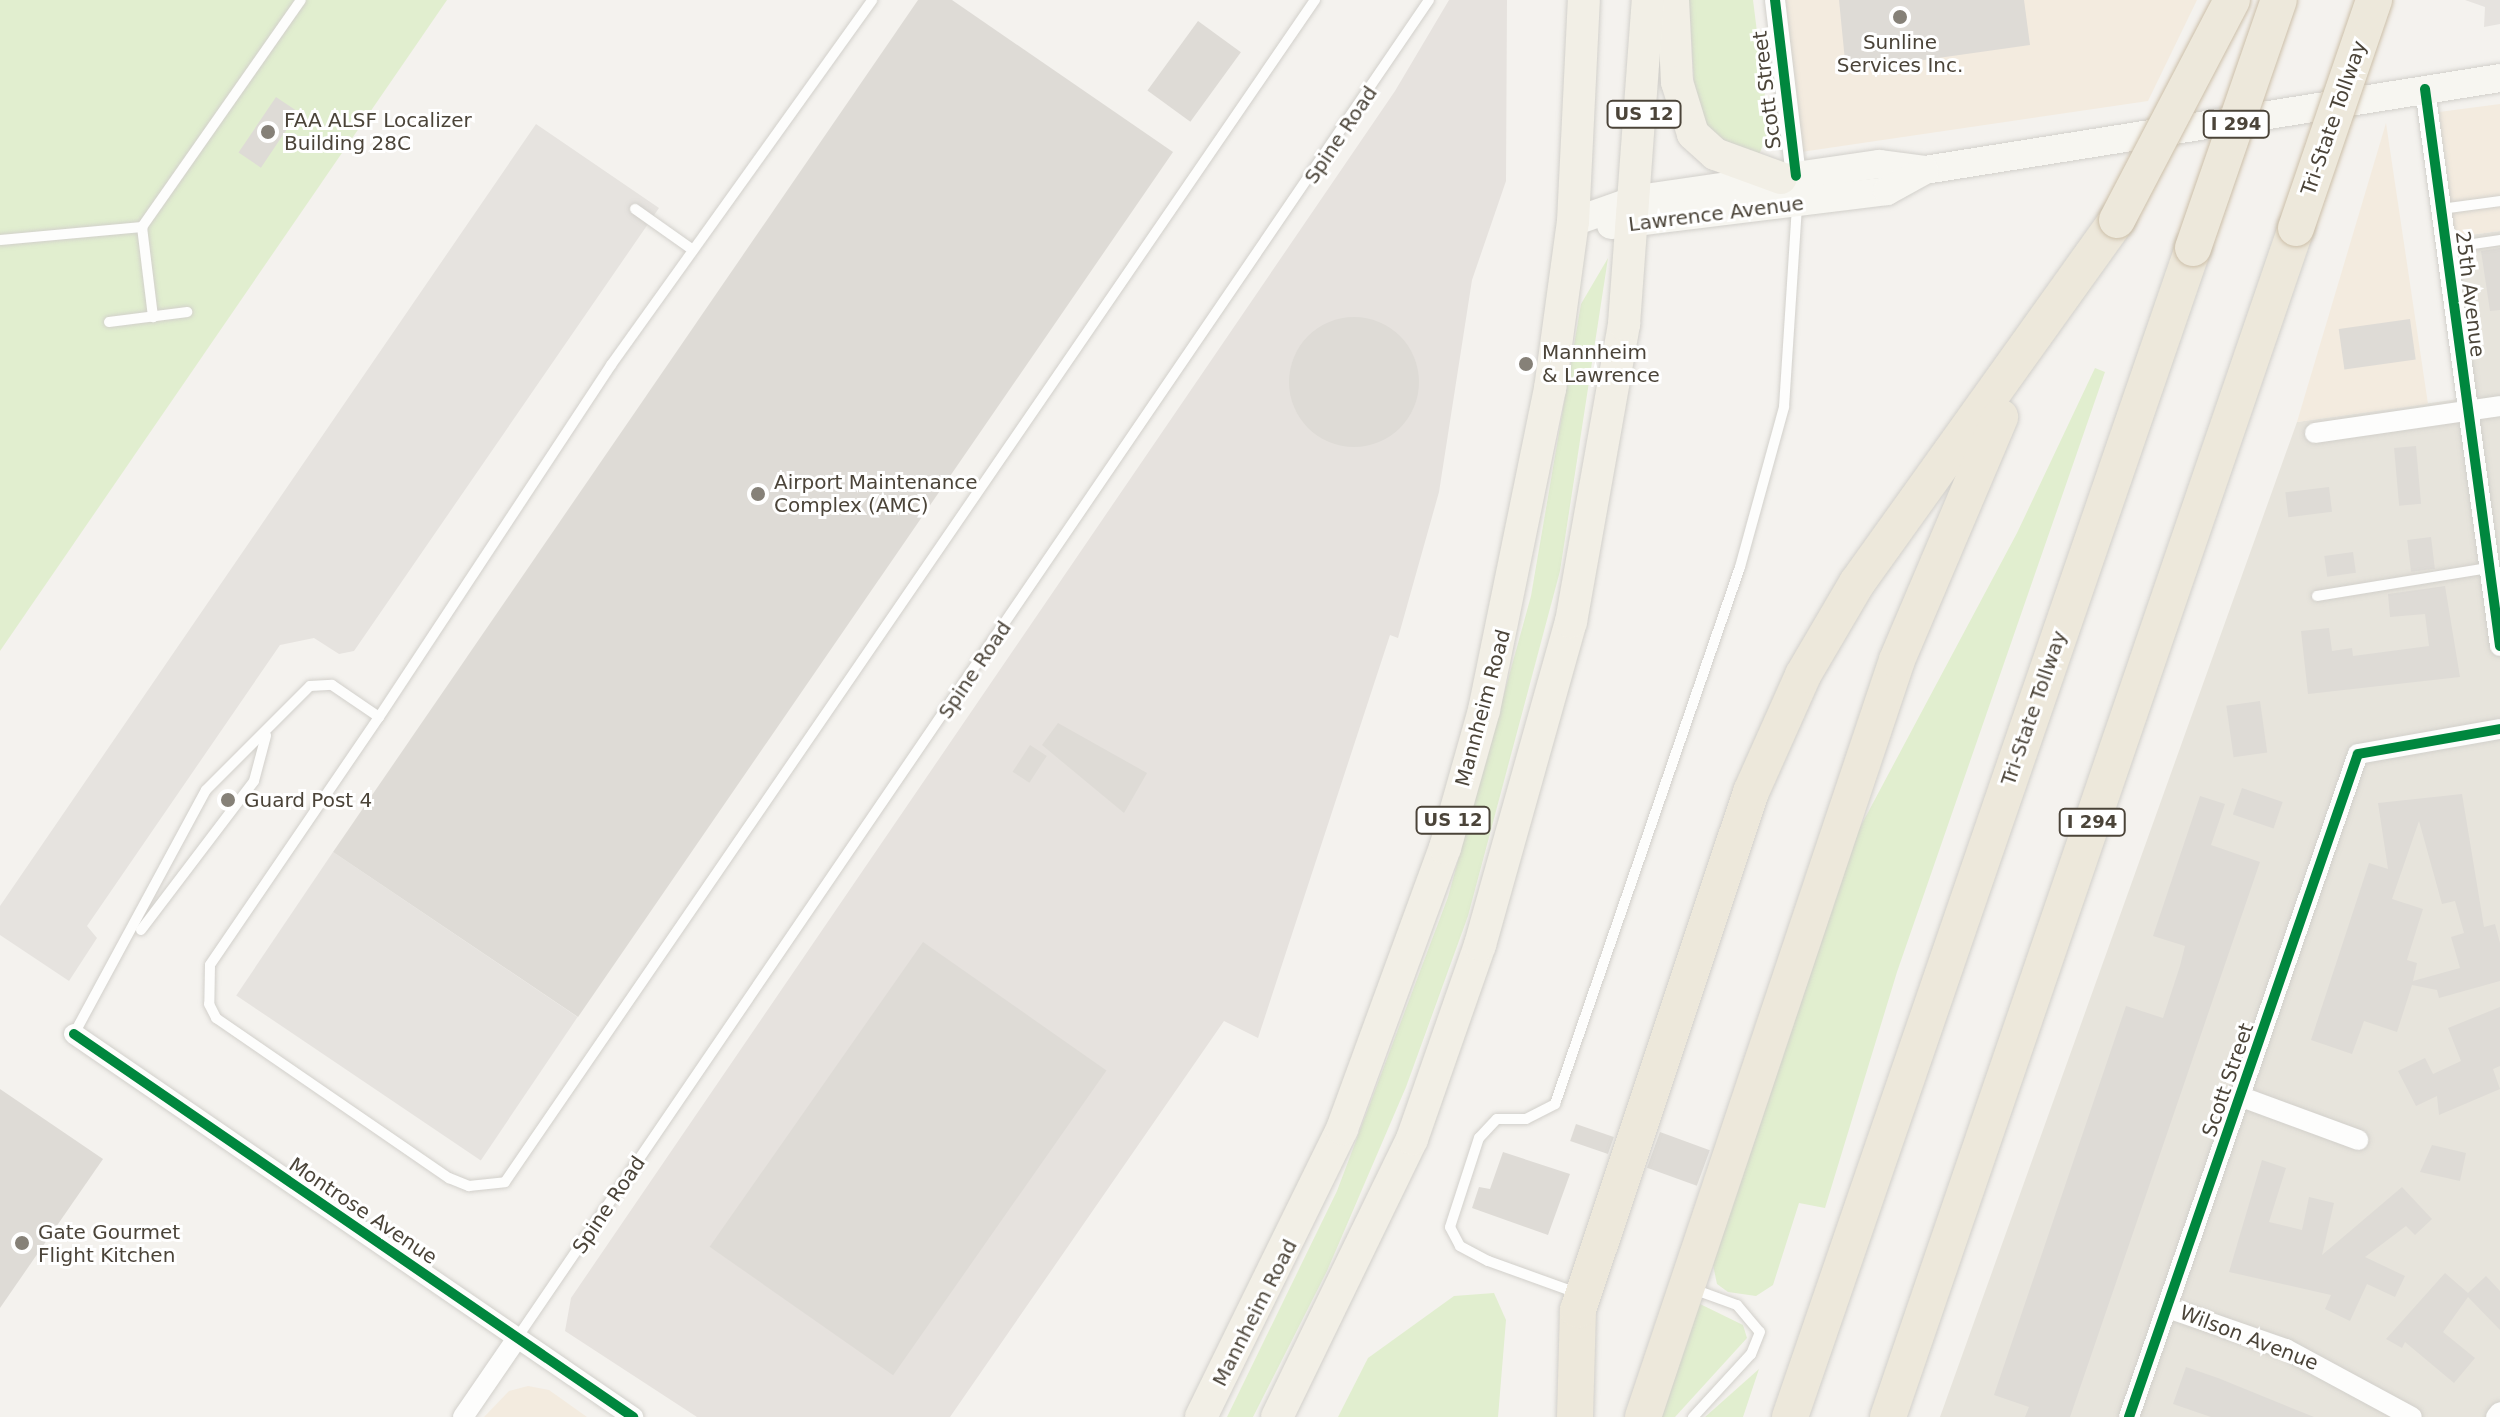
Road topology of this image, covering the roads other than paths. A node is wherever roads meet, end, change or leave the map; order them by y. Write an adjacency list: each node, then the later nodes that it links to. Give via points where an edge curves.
1 (301, 0): 22 (lane)
2 (872, 0): 26 (lane)
3 (1315, 0): 39 (lane, via 521,1164 505,1182 487,1187 449,1178 216,1018 209,1004 210,965)
4 (1429, 0): 49 (lane, Spine Road)
5 (1584, 0): 21 (main road, Mannheim Road / US 12)
6 (1648, 0): 20 (main road, US 12)
7 (1673, 0): 15 (main road, via 1677,82 1693,134 1715,154)
8 (1775, 0): 15 (street, Scott Street)
9 (2232, 0): 30 (highway, I 294, bridge, via 2117,220)
10 (2279, 0): 58 (highway, Tri-State Tollway / I 294, bridge)
11 (2374, 0): 59 (highway, Tri-State Tollway / I 294, bridge)
12 (2500, 78): 13 (main road, Lawrence Avenue)
13 (2425, 89): 14 (main road, Lawrence Avenue); 19 (street, 25th Avenue)
14 (1925, 170): 15 (main road, Lawrence Avenue, via 1879,164); 17 (main road, Lawrence Avenue, via 1887,191)
15 (1788, 177): 20 (main road, Lawrence Avenue)
16 (2500, 201): 19 (lane)
17 (1797, 206): 20 (main road, Lawrence Avenue); 47 (lane, via 1784,407 1740,567 1555,1104 1526,1119 1497,1119 1479,1138 1450,1227 1460,1246 1488,1261)
18 (635, 209): 26 (lane)
19 (2441, 209): 25 (street, 25th Avenue)
20 (1636, 213): 21 (main road, Lawrence Avenue); 54 (main road, US 12, via 1611,413 1574,607 1484,930 1412,1139)
21 (1573, 222): 53 (main road, Mannheim Road / US 12, via 1517,570 1445,848 1336,1142)
22 (142, 227): 23 (lane); 28 (lane)
23 (0, 240)
24 (2500, 240): 25 (lane)
25 (2446, 248): 32 (street, 25th Avenue)
26 (693, 250): 39 (lane)
27 (187, 312): 28 (lane)
28 (153, 317): 29 (lane)
29 (109, 322)
30 (2032, 346): 46 (highway, I 294, via 1897,660); 47 (highway, I 294, via 1857,583 1803,675 1751,792)
31 (2500, 406): 32 (street)
32 (2466, 411): 33 (street); 34 (street, 25th Avenue)
33 (2315, 433)
34 (2492, 532): 35 (street, 25th Avenue)
35 (2488, 568): 36 (lane); 37 (street, 25th Avenue)
36 (2317, 596)
37 (2496, 598): 38 (street, 25th Avenue)
38 (2500, 646)
39 (379, 717): 41 (lane, via 320,682)
40 (2500, 729): 44 (street, Scott Street, via 2358,754)
41 (266, 736): 42 (lane, via 254,781); 42 (lane, via 206,790)
42 (125, 950): 43 (lane)
43 (74, 1034): 49 (street, Montrose Avenue)
44 (2242, 1097): 45 (street); 48 (street, Scott Street)
45 (2358, 1140)
46 (1684, 1285): 56 (highway, I 294); 57 (lane, via 1737,1305 1760,1332 1751,1354)
47 (1583, 1295): 55 (highway, I 294)
48 (2168, 1308): 60 (street, Scott Street); 61 (street, Wilson Avenue, via 2286,1349)
49 (517, 1338): 51 (street); 52 (street, Montrose Avenue)
50 (2500, 1412): 62 (street)
51 (463, 1417)
52 (633, 1417)
53 (1201, 1417)
54 (1277, 1417)
55 (1575, 1417)
56 (1643, 1417)
57 (1693, 1417)
58 (1790, 1417)
59 (1888, 1417)
60 (2129, 1417)
61 (2412, 1417)
62 (2496, 1417)

